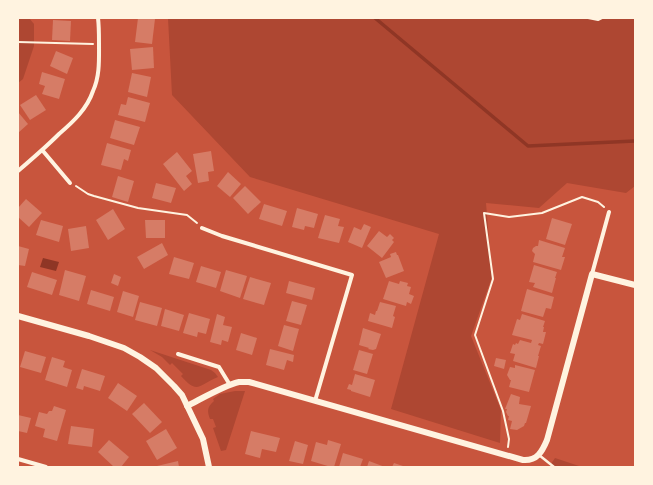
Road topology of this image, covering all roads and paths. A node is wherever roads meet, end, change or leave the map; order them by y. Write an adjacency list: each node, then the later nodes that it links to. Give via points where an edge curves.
1 (98, 18): 5 (street)
2 (588, 18): 3 (path)
3 (602, 18)
4 (18, 42): 5 (path)
5 (99, 44): 6 (street, via 98,78 88,102 80,114)
6 (43, 151): 7 (street); 8 (street)
7 (18, 171)
8 (70, 183): 10 (path, via 94,196 138,208 187,215)
9 (609, 212): 11 (street); 19 (path, via 598,202 582,197 542,213 509,217 484,213 493,279 475,336 503,411 509,439)
10 (202, 228): 16 (street, via 352,275)
11 (592, 274): 12 (street); 18 (street, via 547,440)
12 (635, 285)
13 (18, 316): 17 (street, via 124,348 156,368 182,395)
14 (178, 354): 15 (street, via 219,367)
15 (230, 385): 16 (street, via 249,382); 17 (street)
16 (315, 401): 19 (street)
17 (188, 406): 22 (street, via 203,439)
18 (539, 454): 19 (street, via 528,460); 23 (lane)
19 (506, 455)
20 (18, 459): 21 (street)
21 (46, 467)
22 (209, 467)
23 (554, 467)

